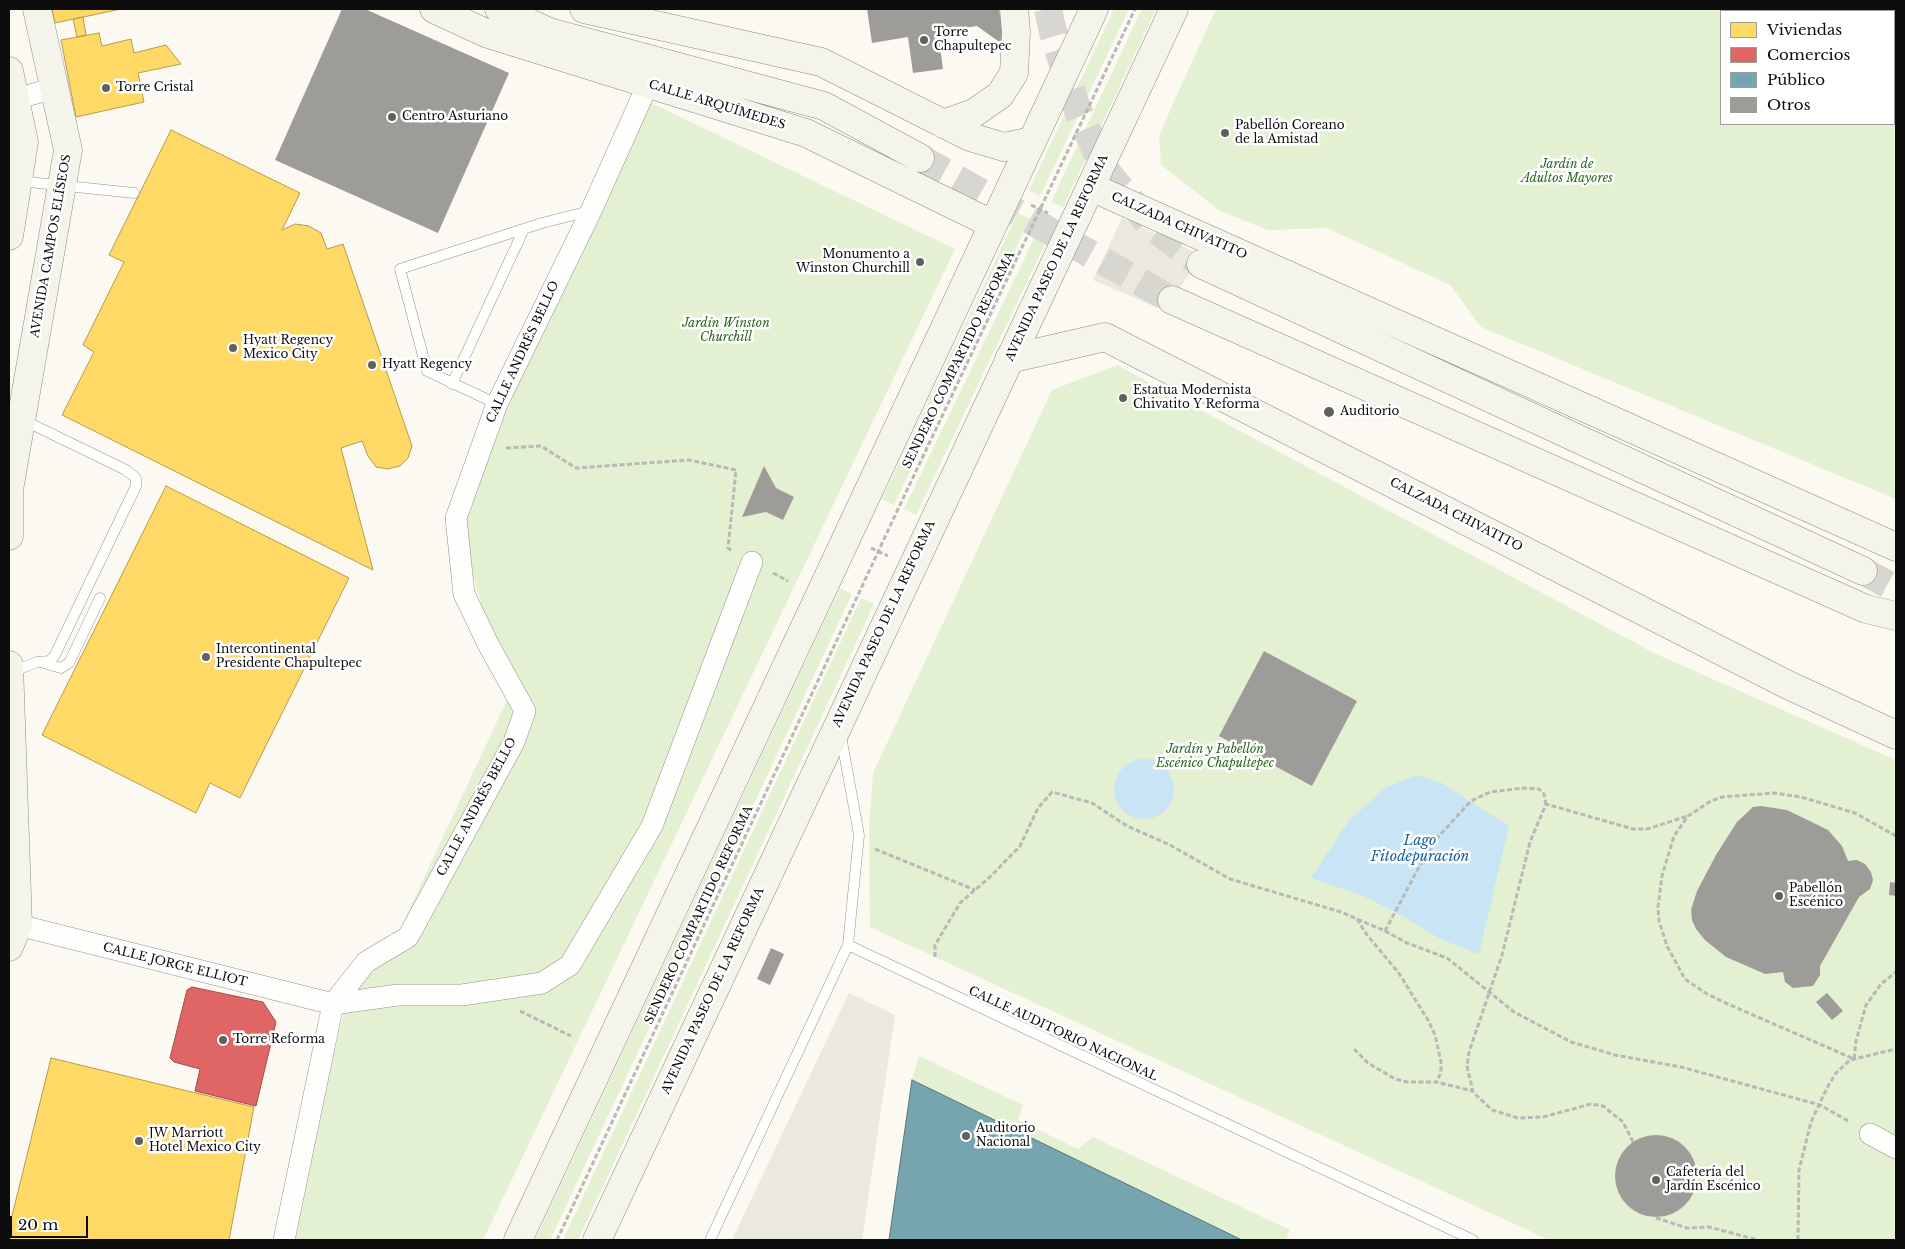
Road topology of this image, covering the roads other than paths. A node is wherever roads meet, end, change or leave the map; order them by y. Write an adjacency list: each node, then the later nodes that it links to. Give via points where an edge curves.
1 (37, 9): 10 (main road, AVENIDA CAMPOS ELÍSEOS)
2 (434, 9): 9 (main road, CALLE ARQUÍMEDES, via 488,34)
3 (499, 9): 14 (main road, CALLE ARQUÍMEDES, via 549,32 824,106)
4 (584, 9): 12 (main road, via 822,62)
5 (1014, 9): 12 (main road, via 1014,73 1000,95 974,113)
6 (1094, 9): 13 (main road)
7 (1174, 9): 17 (main road, AVENIDA PASEO DE LA REFORMA)
8 (9, 72): 11 (main road)
9 (648, 84): 19 (street, CALLE ANDRÉS BELLO); 20 (main road, CALLE ARQUÍMEDES, via 806,132)
10 (54, 88): 11 (street); 16 (main road, AVENIDA CAMPOS ELÍSEOS, via 68,150)
11 (12, 100): 15 (main road, via 24,142)
12 (944, 124): 13 (main road, via 970,137 1004,147)
13 (1032, 140): 20 (main road)
14 (920, 158)
15 (18, 181): 16 (lane); 22 (main road)
16 (63, 186): 18 (lane); 28 (main road, AVENIDA CAMPOS ELÍSEOS)
17 (1091, 187): 25 (main road, AVENIDA PASEO DE LA REFORMA); 31 (main road, CALZADA CHIVATITO)
18 (134, 193)
19 (590, 211): 21 (lane); 27 (street, CALLE ANDRÉS BELLO)
20 (992, 224): 47 (main road)
21 (524, 229): 26 (lane); 26 (lane, via 400,269 427,370)
22 (9, 236)
23 (1201, 264): 33 (main road)
24 (1172, 300): 35 (main road, via 1866,609)
25 (1009, 359): 39 (main road, AVENIDA PASEO DE LA REFORMA); 40 (main road, CALZADA CHIVATITO, via 1105,338 1786,684)
26 (452, 384): 27 (lane)
27 (497, 404): 43 (street, CALLE ANDRÉS BELLO, via 456,518 464,594 525,711 514,742 408,937 366,962)
28 (21, 418): 29 (main road, AVENIDA CAMPOS ELÍSEOS); 36 (lane, via 136,478 133,495 55,655 50,662)
29 (9, 483): 30 (main road, AVENIDA CAMPOS ELÍSEOS)
30 (9, 536)
31 (1896, 547)
32 (752, 562): 43 (street, via 652,826 570,965 542,983 462,995 398,995)
33 (1863, 571)
34 (100, 598): 36 (lane, via 69,663 60,668)
35 (1896, 616)
36 (44, 663): 38 (lane, via 38,662)
37 (9, 665): 38 (main road)
38 (9, 673): 41 (main road)
39 (838, 722): 42 (lane, via 859,834); 48 (main road, AVENIDA PASEO DE LA REFORMA)
40 (1896, 735)
41 (13, 936): 43 (street, CALLE JORGE ELLIOT)
42 (848, 945): 49 (lane); 50 (lane, CALLE AUDITORIO NACIONAL)
43 (333, 1004): 46 (street, CALLE ANDRÉS BELLO)
44 (1870, 1134): 45 (street)
45 (1896, 1148)
46 (284, 1240)
47 (518, 1240)
48 (597, 1240)
49 (710, 1240)
50 (1473, 1240)

